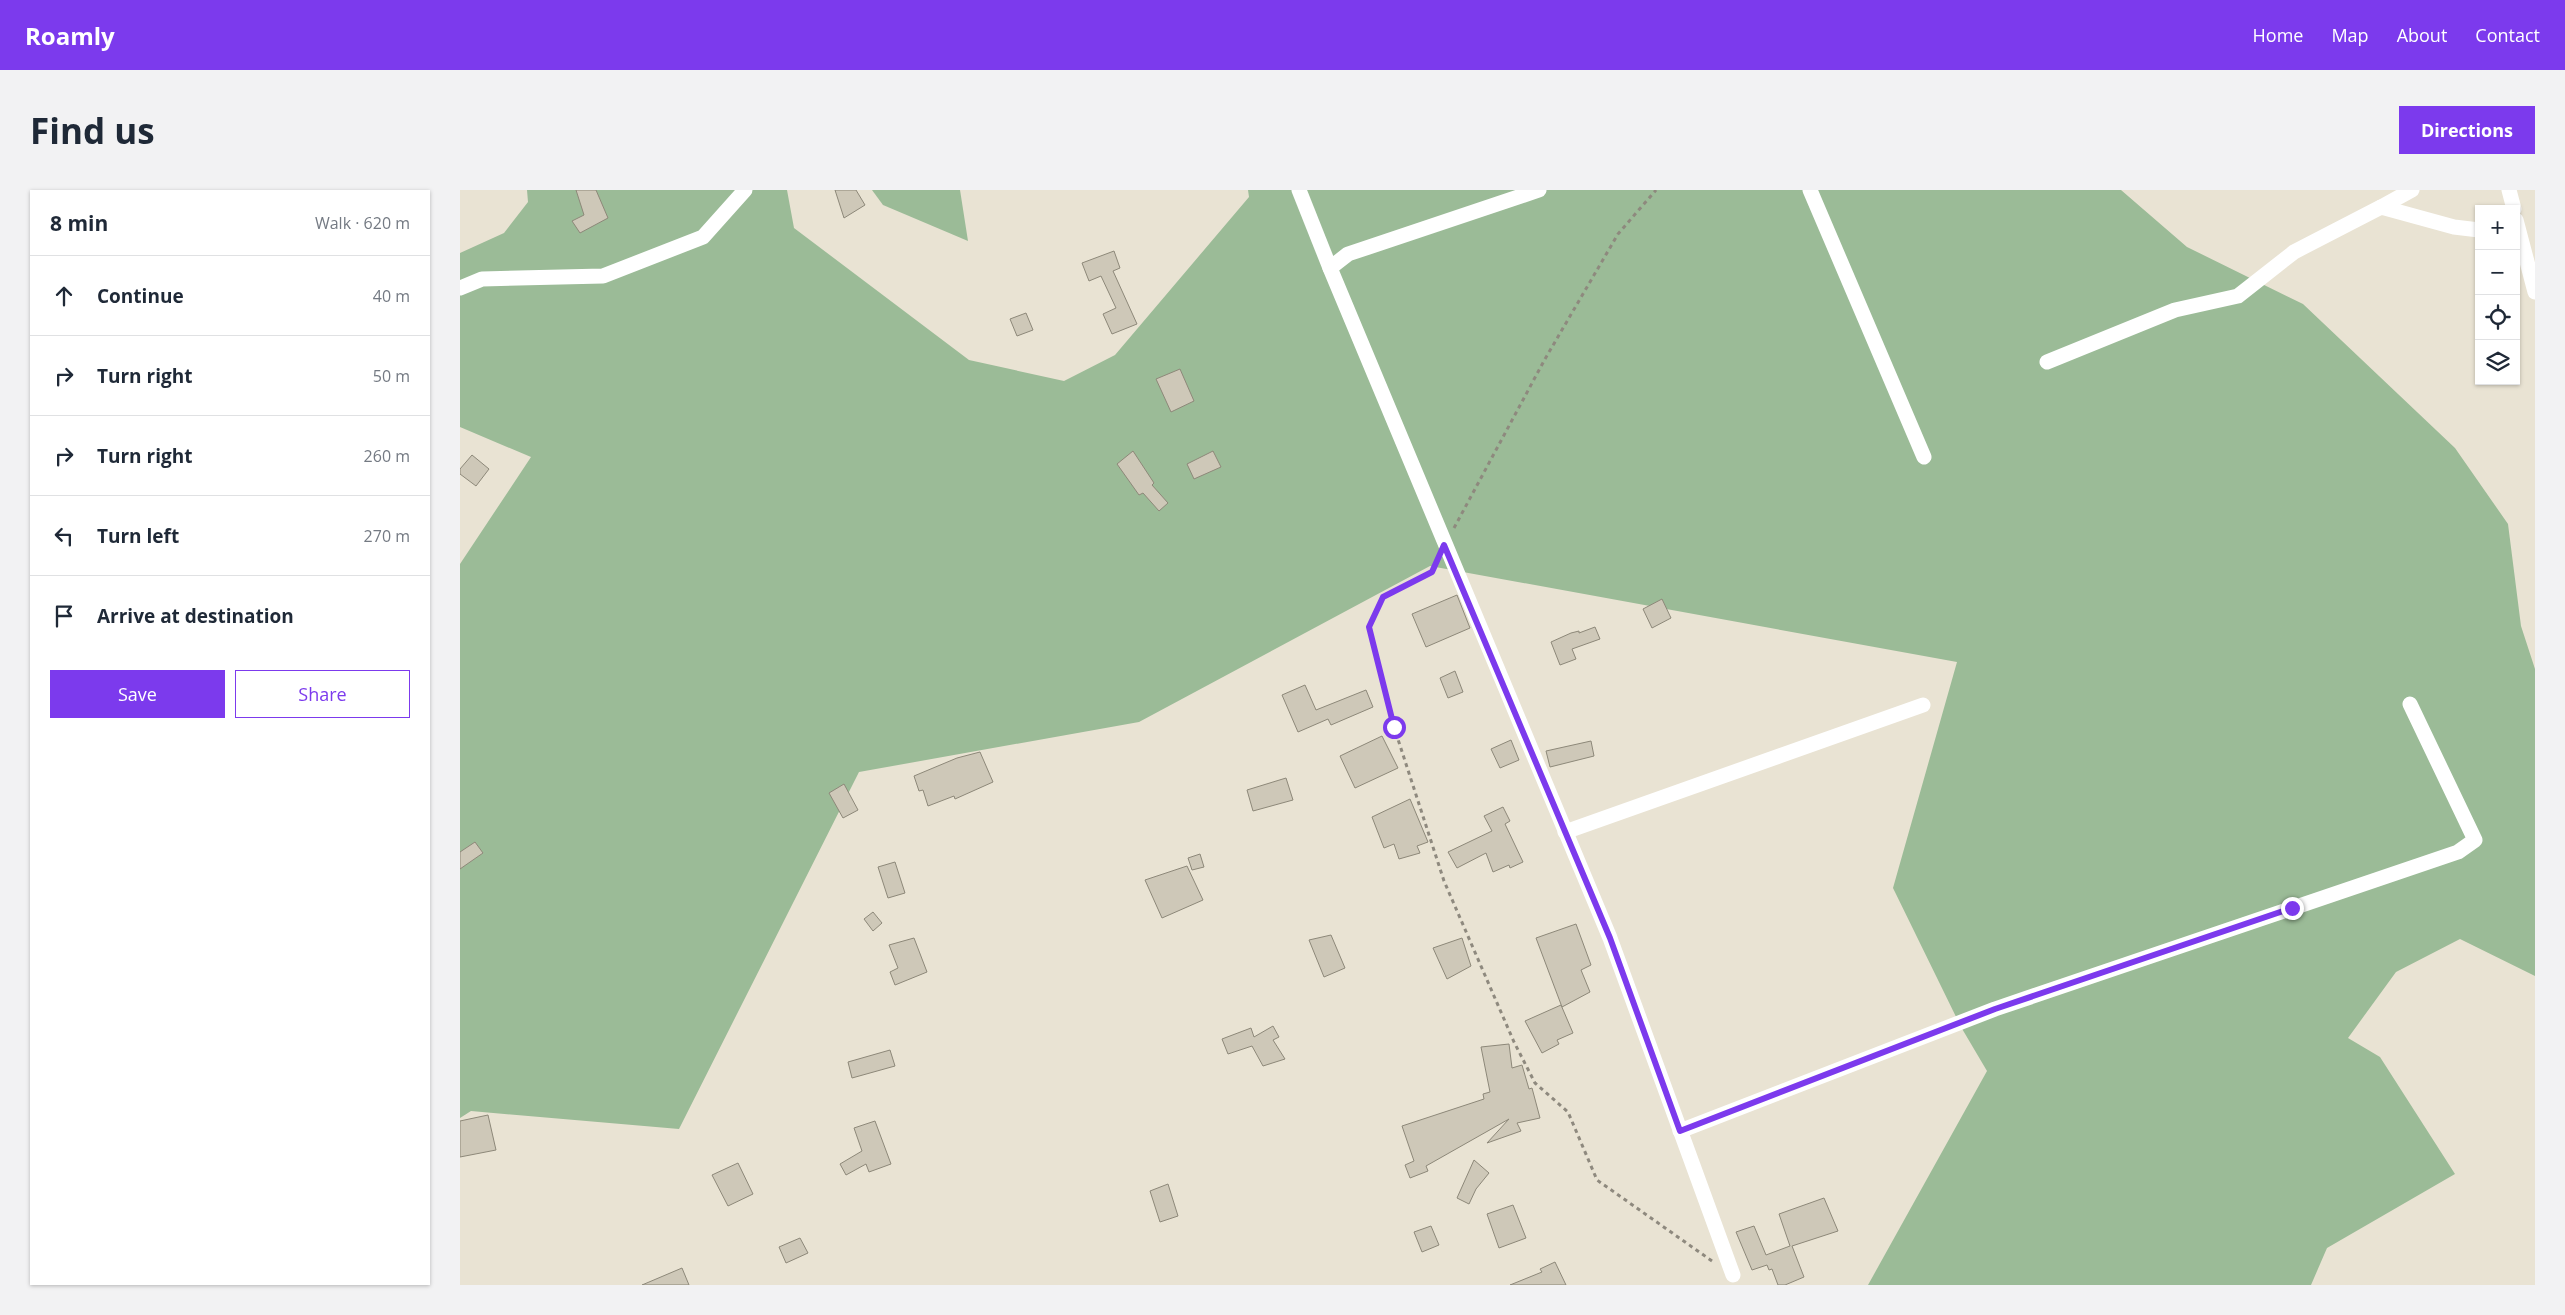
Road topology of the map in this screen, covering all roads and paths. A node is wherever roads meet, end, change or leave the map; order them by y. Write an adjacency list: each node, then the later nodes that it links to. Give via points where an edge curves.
1 (745, 190): 13 (street, via 703,237 603,276 482,279)
2 (1299, 190): 12 (street)
3 (1539, 190): 12 (street, via 1348,254)
4 (1656, 190): 17 (path, via 1618,234 1545,359)
5 (1810, 190): 16 (street)
6 (2412, 190): 9 (street)
7 (2509, 190): 8 (street)
8 (2513, 205)
9 (2381, 207): 10 (street); 15 (street, via 2294,252 2238,296 2175,310)
10 (2475, 230)
11 (2520, 243): 14 (street)
12 (1330, 268): 17 (street)
13 (460, 288)
14 (2535, 292)
15 (2047, 362)
16 (1924, 457)
17 (1444, 545): 20 (street); 22 (path, via 1432,572 1383,597 1369,627 1394,727 1444,881 1514,1042 1536,1083 1568,1112 1597,1180)
18 (2410, 704): 21 (street, via 2475,840 2458,852 1995,1009)
19 (1923, 706): 20 (street)
20 (1565, 832): 21 (street, via 1610,938)
21 (1680, 1131): 22 (street)
22 (1733, 1275)

